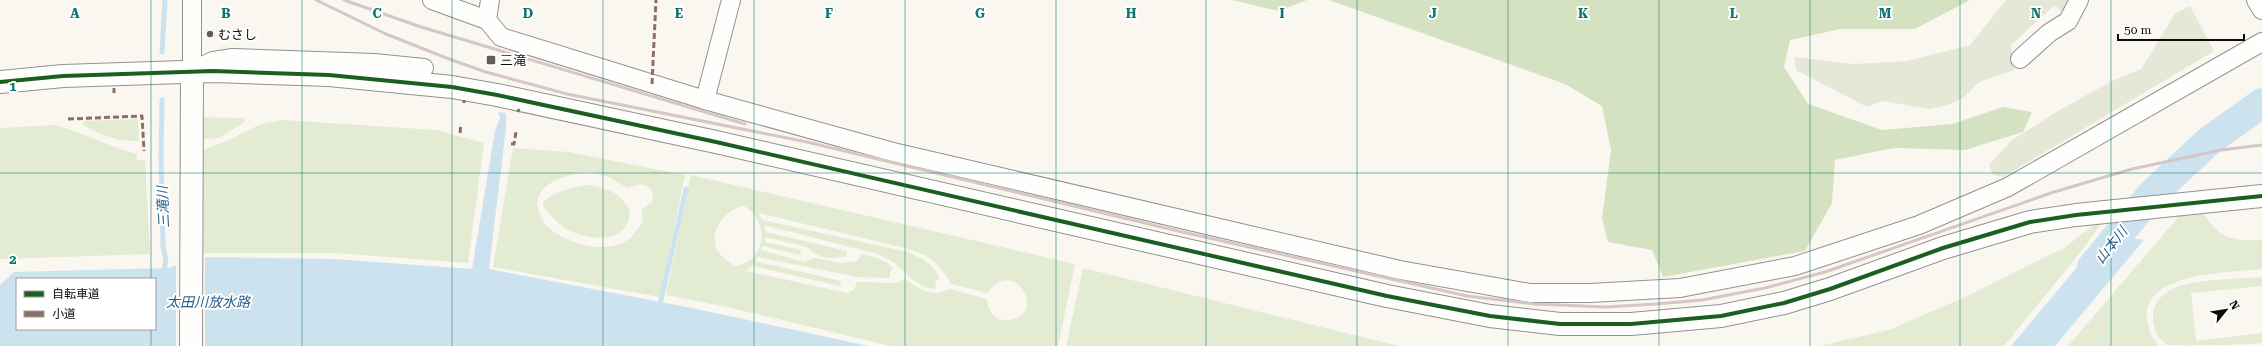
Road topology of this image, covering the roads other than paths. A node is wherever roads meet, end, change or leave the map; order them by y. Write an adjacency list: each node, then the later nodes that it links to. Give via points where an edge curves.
1 (192, 0): 12 (street)
2 (432, 0): 8 (street)
3 (490, 0): 8 (street)
4 (731, 0): 14 (street)
5 (2079, 0): 10 (street, via 2068,21 2049,33)
6 (2256, 0): 7 (street)
7 (2262, 10)
8 (487, 20): 14 (street, via 501,37)
9 (2262, 42): 14 (street, via 2008,187 1919,225 1795,266 1680,288 1590,293 1530,292 1400,270 893,152)
10 (2020, 59)
11 (424, 68): 12 (street, via 359,62 233,58 213,61)
12 (192, 80): 13 (street, via 63,76); 15 (street, via 330,74 498,95 967,198 1387,296 1490,316 1560,324 1631,324 1721,316 1784,303 1943,248 2030,222); 16 (street)
13 (0, 82)
14 (705, 100)
15 (2262, 196)
16 (191, 346)

